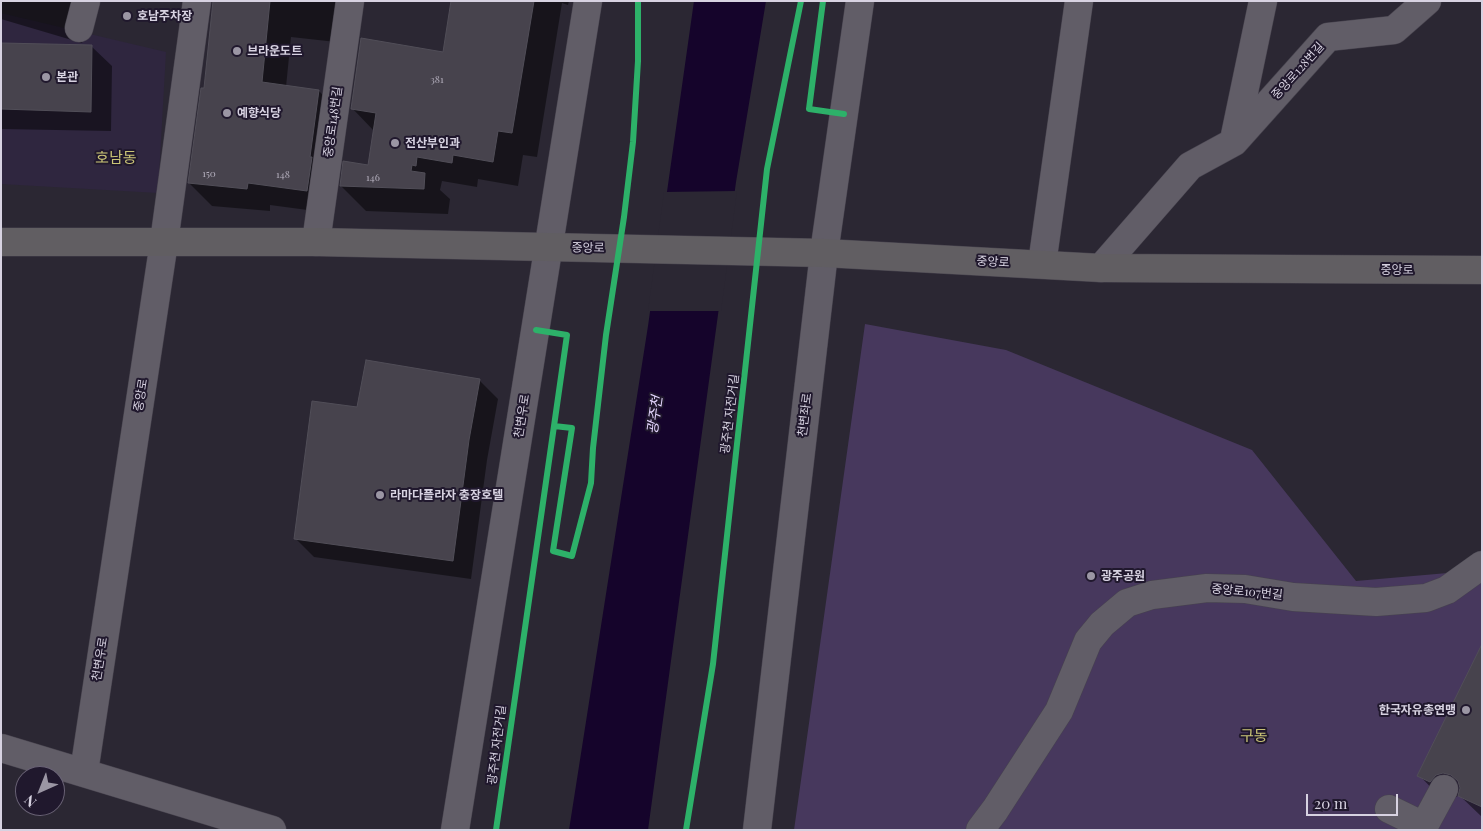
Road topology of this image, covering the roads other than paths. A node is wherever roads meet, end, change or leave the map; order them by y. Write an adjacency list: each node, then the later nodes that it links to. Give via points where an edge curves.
1 (86, 1): 9 (street)
2 (197, 1): 12 (street, 중앙로)
3 (350, 1): 13 (street, 중앙로148번길)
4 (588, 1): 14 (street, 천변우로)
5 (860, 1): 15 (street, 천변좌로)
6 (1079, 1): 16 (street)
7 (1263, 1): 10 (street)
8 (1427, 1): 10 (street, 중앙로128번길, via 1394,30 1328,36)
9 (79, 28)
10 (1234, 142): 17 (street, 중앙로128번길, via 1190,166)
11 (1, 242): 12 (main road, 중앙로)
12 (164, 242): 13 (main road, 중앙로); 19 (street, 중앙로)
13 (316, 242): 14 (main road, 중앙로)
14 (549, 247): 15 (main road, 중앙로); 26 (street, 천변우로)
15 (824, 253): 16 (main road, 중앙로); 27 (street, 천변좌로)
16 (1042, 264): 17 (main road, 중앙로)
17 (1101, 268): 18 (main road, 중앙로)
18 (1482, 270)
19 (117, 547): 22 (street, 천변우로)
20 (1482, 565): 28 (street, 중앙로107번길, via 1447,590 1426,598 1376,602 1207,588 1152,595 1127,603 1088,641 1059,711)
21 (1, 748): 22 (street)
22 (84, 772): 25 (street)
23 (1444, 789): 24 (street, via 1424,826)
24 (1388, 809)
25 (272, 830)
26 (455, 830)
27 (757, 830)
28 (980, 830)

